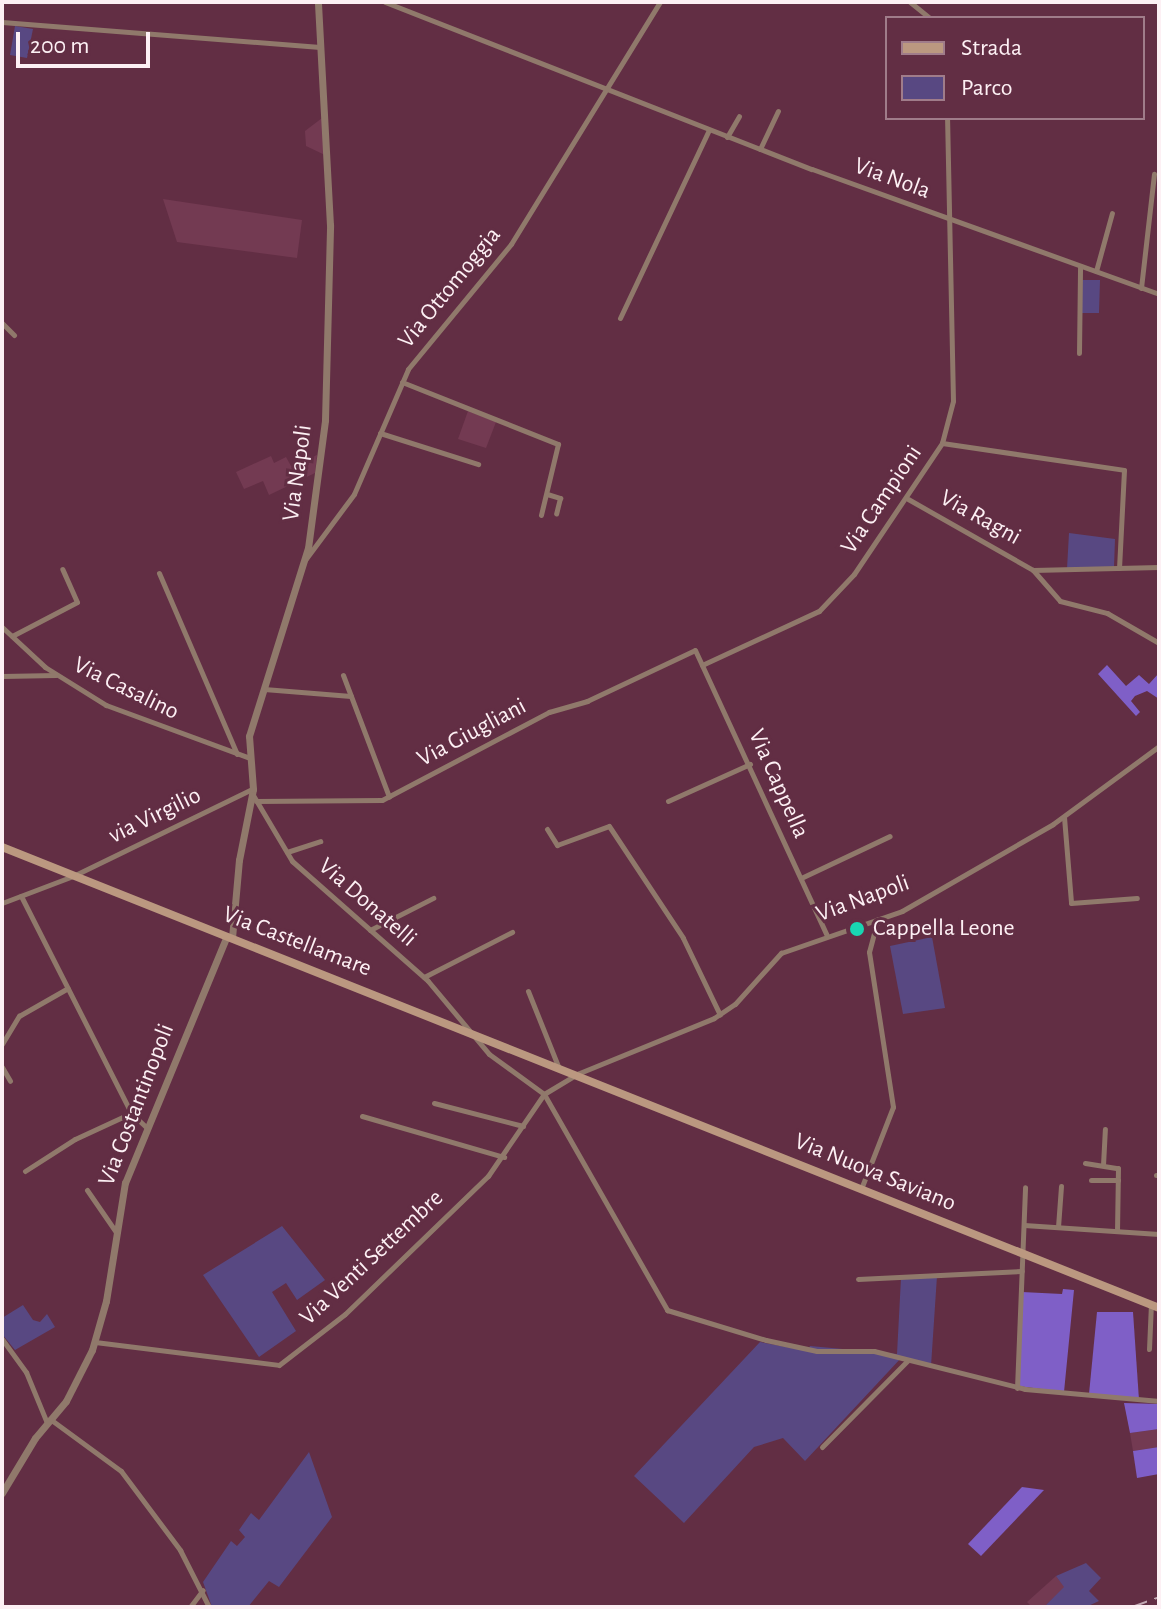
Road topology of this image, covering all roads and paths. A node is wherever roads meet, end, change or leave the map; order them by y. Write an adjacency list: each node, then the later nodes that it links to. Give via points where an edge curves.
1 (318, 2): 7 (street, Via Napoli)
2 (385, 2): 8 (street, Via Nola, via 459,35)
3 (660, 2): 8 (street, Via Ottomoggia)
4 (910, 2): 5 (street)
5 (928, 16)
6 (2, 22): 7 (street)
7 (320, 47): 34 (street, Via Napoli, via 328,151 329,316 325,420)
8 (609, 87): 12 (street, Via Nola); 26 (street, Via Ottomoggia, via 511,244 417,355)
9 (778, 111): 14 (street)
10 (739, 116): 13 (street)
11 (947, 120): 17 (street, Via Campioni)
12 (709, 130): 13 (street, Via Nola); 22 (street)
13 (727, 137): 14 (street, Via Nola)
14 (760, 149): 17 (street, Via Nola)
15 (1154, 174): 20 (street)
16 (1112, 213): 19 (street)
17 (952, 220): 18 (street, Via Nola); 28 (street, Via Campioni, via 953,401)
18 (1080, 266): 19 (street, Via Nola); 25 (street)
19 (1096, 271): 20 (street, Via Nola)
20 (1141, 288): 21 (street, Via Nola)
21 (1159, 294)
22 (620, 318)
23 (2, 323): 24 (street)
24 (14, 335)
25 (1079, 353)
26 (402, 382): 27 (street, Via Ottomoggia); 30 (street, via 558,444)
27 (380, 433): 29 (street); 34 (street, Via Ottomoggia, via 354,494)
28 (942, 443): 31 (street, Via Campioni); 36 (street, via 1124,470)
29 (478, 464)
30 (547, 494): 32 (street, via 560,498); 33 (street)
31 (908, 499): 38 (street, Via Ragni); 44 (street, Via Campioni, via 854,574 819,611)
32 (556, 514)
33 (541, 515)
34 (305, 560): 48 (street, Via Napoli)
35 (1159, 567): 36 (street, Via Ragni)
36 (1119, 568): 38 (street, Via Ragni)
37 (62, 569): 41 (street, via 77,602)
38 (1033, 570): 42 (street, Via Ragni, via 1060,601 1107,613)
39 (159, 573): 51 (street)
40 (2, 627): 41 (street, Via Casalino)
41 (12, 636): 45 (street, Via Casalino)
42 (1159, 643)
43 (695, 650): 44 (street, Via Cappella); 55 (street, Via Giugliani, via 587,701 549,712)
44 (702, 665): 53 (street, Via Cappella)
45 (57, 675): 47 (street); 51 (street, Via Casalino, via 121,712)
46 (343, 675): 49 (street)
47 (2, 676)
48 (263, 689): 49 (street); 52 (street, Via Napoli, via 249,736)
49 (351, 696): 55 (street)
50 (1159, 746): 57 (street, Via Napoli)
51 (237, 754): 52 (street, Via Casalino)
52 (250, 758): 54 (street, Via Napoli)
53 (750, 764): 56 (street); 64 (street, Via Cappella)
54 (254, 795): 55 (street, Via Giugliani); 62 (street, Via Donatelli); 63 (street, via Virgilio); 73 (street, Via Napoli)
55 (389, 797)
56 (668, 801)
57 (1064, 816): 67 (street, via 1071,903); 69 (street, Via Napoli, via 902,911)
58 (547, 829): 77 (street, via 557,845 609,826 683,938)
59 (890, 836): 64 (street)
60 (320, 841): 62 (street)
61 (2, 847): 63 (main road, Via Castellamare)
62 (287, 852): 70 (street, Via Donatelli)
63 (73, 876): 65 (street, via Virgilio); 73 (main road, Via Castellamare)
64 (801, 878): 72 (street, Via Cappella)
65 (21, 896): 68 (street, via Virgilio); 75 (street)
66 (433, 898): 70 (street)
67 (1137, 898)
68 (2, 903)
69 (879, 918): 72 (street, Via Napoli); 99 (street, via 869,952 893,1107)
70 (370, 930): 74 (street, Via Donatelli)
71 (512, 932): 74 (street)
72 (826, 934): 77 (street, Via Napoli, via 781,953)
73 (229, 937): 78 (main road, Via Castellamare); 89 (street, Via Costantinopoli)
74 (424, 977): 78 (street, Via Donatelli)
75 (68, 988): 79 (street, via 19,1016); 86 (street)
76 (528, 991): 80 (street)
77 (720, 1015): 82 (street, Via Napoli)
78 (468, 1031): 80 (main road, Via Castellamare); 84 (street, Via Donatelli, via 489,1054)
79 (2, 1044)
80 (558, 1066): 82 (main road, Via Castellamare)
81 (2, 1067): 83 (street)
82 (577, 1074): 84 (street, Via Venti Settembre); 99 (main road, Via Nuova Saviano)
83 (10, 1081)
84 (544, 1094): 88 (street, Via Venti Settembre); 113 (street, via 667,1310 817,1351 862,1350)
85 (434, 1103): 88 (street)
86 (131, 1113): 89 (street); 94 (street, via 75,1139)
87 (362, 1116): 91 (street)
88 (523, 1126): 91 (street, Via Venti Settembre)
89 (147, 1128): 104 (street, Via Costantinopoli, via 125,1183)
90 (1105, 1129): 93 (street)
91 (504, 1157): 111 (street, Via Venti Settembre, via 371,1291 279,1365)
92 (1085, 1163): 93 (street)
93 (1103, 1165): 96 (street, via 1118,1168)
94 (25, 1171)
95 (1091, 1180): 96 (street)
96 (1118, 1180): 103 (street)
97 (1061, 1186): 102 (street)
98 (1025, 1187): 101 (street)
99 (861, 1189): 106 (main road, Via Nuova Saviano)
100 (87, 1190): 104 (street)
101 (1024, 1225): 102 (street); 106 (street)
102 (1058, 1227): 103 (street)
103 (1117, 1231): 105 (street)
104 (116, 1232): 111 (street, Via Costantinopoli)
105 (1159, 1234)
106 (1024, 1254): 107 (street); 109 (main road, Via Nuova Saviano)
107 (1022, 1271): 108 (street); 114 (street)
108 (858, 1279)
109 (1155, 1306): 112 (street)
110 (2, 1339): 116 (street, via 26,1372)
111 (95, 1342): 116 (street, Via Costantinopoli, via 66,1401)
112 (1149, 1349)
113 (908, 1359): 114 (street); 117 (street)
114 (1017, 1388): 115 (street)
115 (1159, 1401)
116 (49, 1421): 118 (street, Via Costantinopoli); 119 (street, via 121,1471)
117 (822, 1447)
118 (2, 1493)
119 (203, 1589): 120 (street); 121 (street)
120 (190, 1607)
121 (209, 1607)

